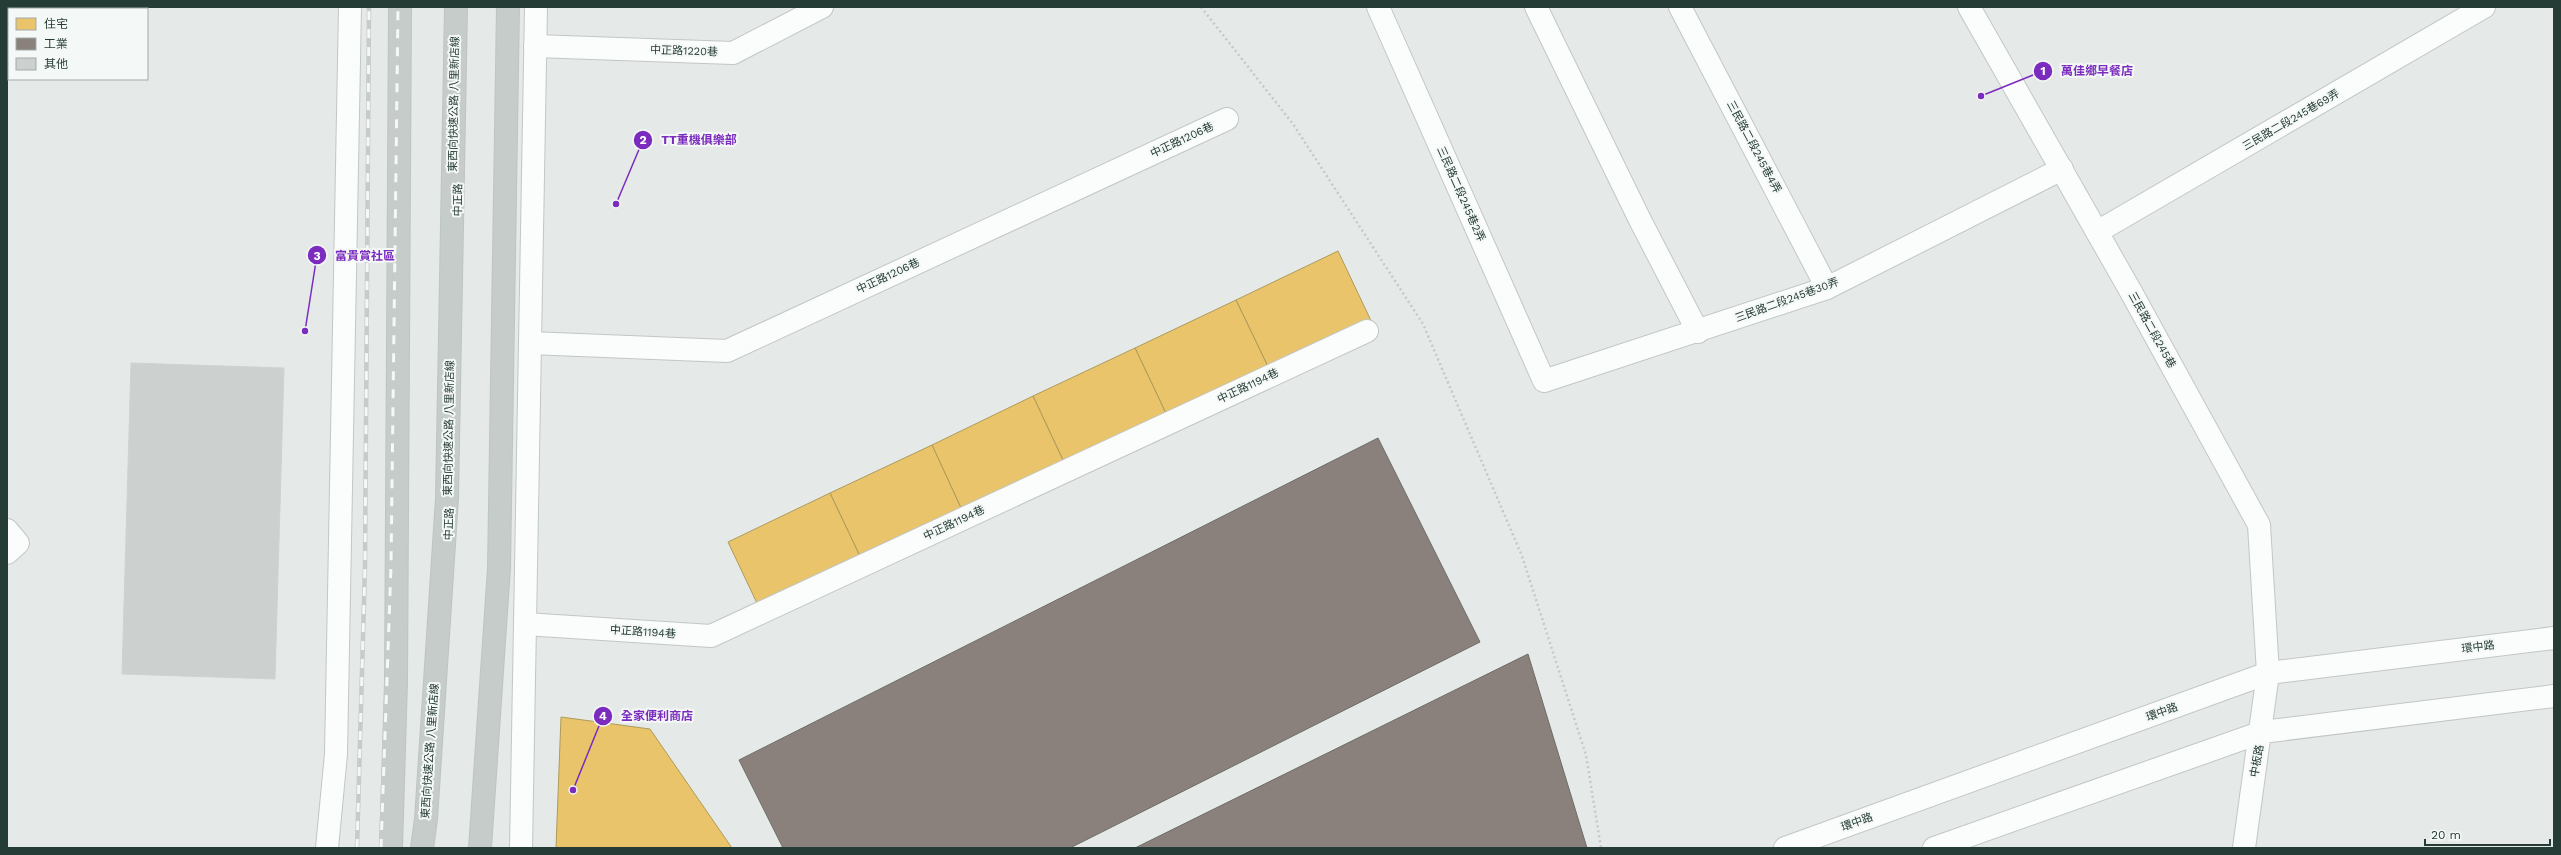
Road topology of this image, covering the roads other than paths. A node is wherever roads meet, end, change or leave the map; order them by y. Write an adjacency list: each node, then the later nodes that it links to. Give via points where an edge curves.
1 (350, 7): 29 (street, via 336,754)
2 (400, 7): 30 (highway, via 396,682)
3 (456, 7): 31 (highway, 東西向快速公路 八里新店線, via 447,498)
4 (462, 7): 32 (street, 中正路, via 447,610)
5 (508, 7): 33 (highway, via 500,568)
6 (536, 7): 13 (street)
7 (822, 7): 13 (street, 中正路1220巷, via 733,53)
8 (1378, 7): 21 (street, 三民路二段245巷2弄)
9 (1536, 7): 19 (street)
10 (1680, 7): 17 (street, 三民路二段245巷4弄)
11 (1969, 7): 15 (street, 三民路二段245巷)
12 (2484, 7): 16 (street, 三民路二段245巷69弄)
13 (535, 46): 20 (street)
14 (1227, 119): 20 (street, 中正路1206巷, via 727,351)
15 (2062, 169): 16 (street, 三民路二段245巷); 17 (street, 三民路二段245巷30弄)
16 (2097, 232): 26 (street, 三民路二段245巷, via 2259,525)
17 (1827, 288): 19 (street, 三民路二段245巷30弄)
18 (1367, 331): 24 (street, 中正路1194巷, via 711,636)
19 (1698, 332): 21 (street, 三民路二段245巷30弄)
20 (530, 343): 24 (street)
21 (1544, 381)
22 (7, 530): 23 (street, via 18,543)
23 (7, 554)
24 (525, 624): 34 (street)
25 (2554, 638): 26 (street, 環中路)
26 (2268, 673): 28 (street, 中板路); 35 (street, 環中路)
27 (2554, 696): 28 (street)
28 (2262, 732): 36 (street); 37 (street, 中板路)
29 (327, 848)
30 (391, 848)
31 (422, 848)
32 (428, 848)
33 (480, 848)
34 (521, 848)
35 (1785, 848)
36 (1934, 848)
37 (2244, 848)

